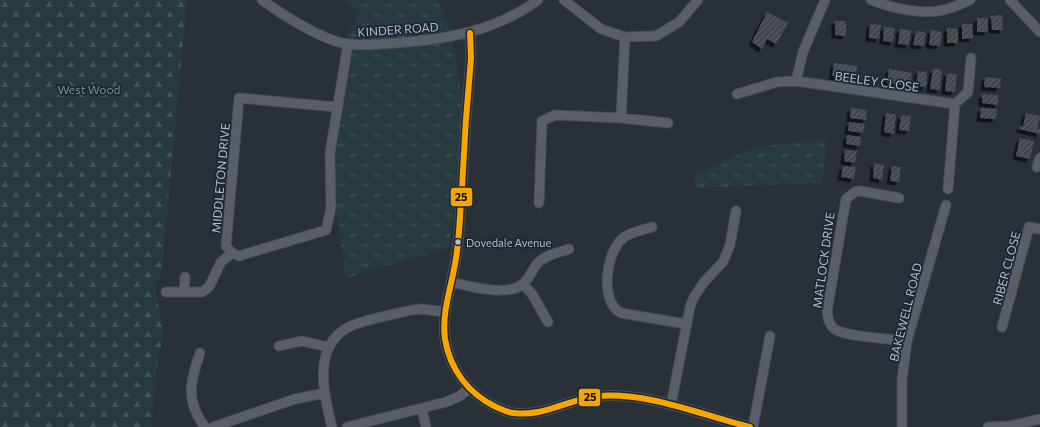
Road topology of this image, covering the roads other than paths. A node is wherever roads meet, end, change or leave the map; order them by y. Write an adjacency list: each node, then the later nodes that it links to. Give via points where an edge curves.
1 (262, 0): 12 (street, KINDER ROAD, via 282,14 332,39)
2 (538, 0): 10 (street, KINDER ROAD, via 528,8)
3 (564, 0): 11 (street, via 601,29)
4 (698, 0): 11 (street, via 679,22 656,36)
5 (825, 0): 14 (street, via 803,52)
6 (870, 0): 7 (street, via 889,7 920,11 946,10)
7 (970, 0)
8 (1010, 0): 9 (street)
9 (1040, 32)
10 (470, 33): 12 (street, KINDER ROAD, via 425,41); 30 (street, via 471,58 457,252)
11 (625, 37): 18 (street)
12 (348, 44): 17 (street)
13 (971, 58): 16 (street, via 968,92)
14 (796, 81): 15 (street, BEELEY CLOSE, via 777,82); 16 (street, BEELEY CLOSE)
15 (737, 94)
16 (955, 104): 20 (street)
17 (336, 106): 28 (street, via 330,153 331,208 326,230 239,256); 28 (street, MIDDLETON DRIVE, via 240,98 226,246)
18 (621, 118): 19 (street); 22 (street, via 556,115 542,121)
19 (668, 123)
20 (948, 188)
21 (899, 198): 39 (street, MATLOCK DRIVE, via 860,191 846,199 827,311 830,325 836,330)
22 (539, 203)
23 (946, 205): 39 (street, BAKEWELL ROAD)
24 (736, 211): 36 (street, via 727,255 694,297)
25 (652, 227): 36 (street, via 623,238 612,253 607,291 610,305 620,313)
26 (1040, 229): 37 (street, RIBER CLOSE, via 1029,227)
27 (569, 249): 31 (street, via 543,258)
28 (232, 253): 33 (street, via 221,262 209,286 202,292)
29 (185, 276): 33 (street)
30 (451, 282): 31 (street, via 496,290 511,289); 34 (street)
31 (523, 284): 35 (street, via 532,294)
32 (166, 292): 33 (street)
33 (184, 292)
34 (445, 312): 41 (street, via 412,310 348,327 337,335); 43 (street, via 445,340 450,357)
35 (548, 322)
36 (686, 324): 45 (street)
37 (1002, 327)
38 (770, 336): 53 (street)
39 (907, 341): 54 (street, BAKEWELL ROAD, via 902,380)
40 (279, 346): 41 (street, via 302,341)
41 (328, 347): 44 (street, via 324,367)
42 (200, 353): 48 (street, via 190,391 195,412)
43 (468, 389): 45 (street, via 487,402 513,413 541,412 597,396 635,398); 46 (street, via 455,399)
44 (325, 392): 49 (street, via 295,399); 50 (street)
45 (670, 405): 53 (street)
46 (422, 408): 51 (street); 52 (street)
47 (1040, 419): 55 (street, via 1010,426)
48 (205, 427)
49 (213, 427)
50 (332, 427)
51 (347, 427)
52 (426, 427)
53 (751, 427)
54 (902, 427)
55 (988, 427)

